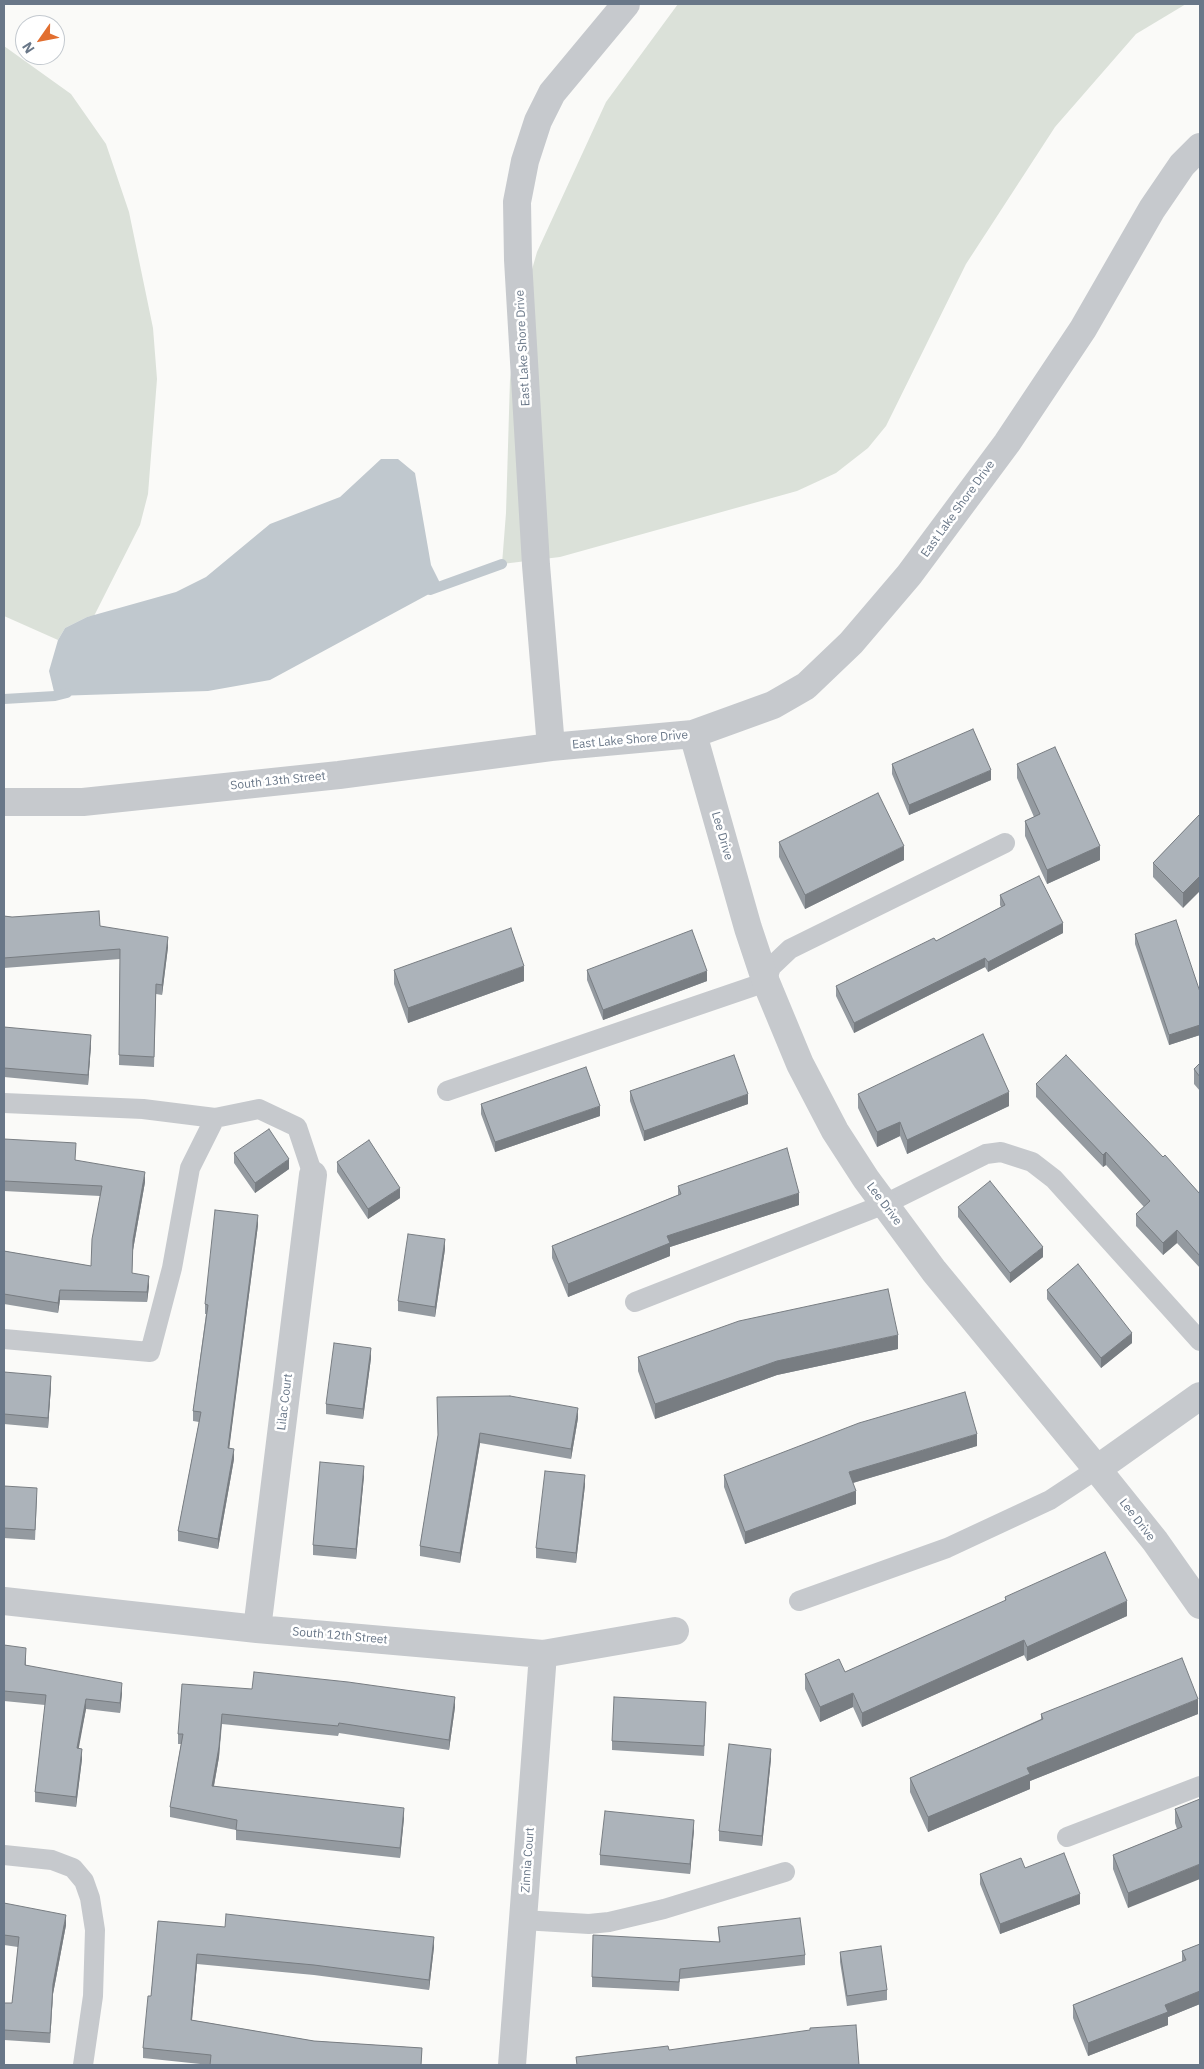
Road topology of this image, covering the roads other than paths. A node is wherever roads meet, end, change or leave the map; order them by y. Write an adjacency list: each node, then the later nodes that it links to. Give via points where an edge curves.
1 (626, 4): 4 (street, East Lake Shore Drive, via 552,93 538,121 525,161 518,202 518,260 536,565)
2 (1200, 147): 3 (street, East Lake Shore Drive, via 1182,165 1152,209 1083,329 1007,443 909,576 864,628 806,686 773,706)
3 (693, 734): 4 (street, East Lake Shore Drive); 7 (street, Lee Drive)
4 (551, 747): 5 (street, South 13th Street, via 83,802)
5 (4, 802)
6 (1005, 843): 7 (lane, via 790,949 771,967)
7 (766, 982): 8 (lane); 12 (street, Lee Drive, via 800,1064 835,1131)
8 (447, 1091)
9 (4, 1103): 10 (lane, via 143,1109)
10 (215, 1118): 11 (lane, via 259,1109 297,1127); 14 (lane, via 190,1168 172,1268 150,1352)
11 (313, 1174): 21 (street, Lilac Court)
12 (885, 1204): 13 (lane); 15 (lane, via 986,1154 1001,1152 1032,1162 1054,1179); 17 (street, Lee Drive, via 989,1339)
13 (635, 1302)
14 (4, 1340)
15 (1200, 1342)
16 (1200, 1396): 17 (street)
17 (1098, 1469): 19 (lane, via 1050,1500 947,1548); 20 (street, Lee Drive)
18 (4, 1601): 21 (street, South 12th Street)
19 (798, 1601)
20 (1200, 1604)
21 (257, 1629): 23 (street, South 12th Street)
22 (675, 1631): 23 (street, South 12th Street)
23 (543, 1654): 28 (street, Zinnia Court)
24 (1200, 1786): 25 (lane)
25 (1067, 1836)
26 (4, 1855): 29 (lane, via 52,1860 73,1868 84,1881 94,1930 93,1996)
27 (785, 1872): 28 (lane, via 664,1909 609,1922)
28 (523, 1920): 30 (street, Zinnia Court)
29 (84, 2065)
30 (512, 2065)

